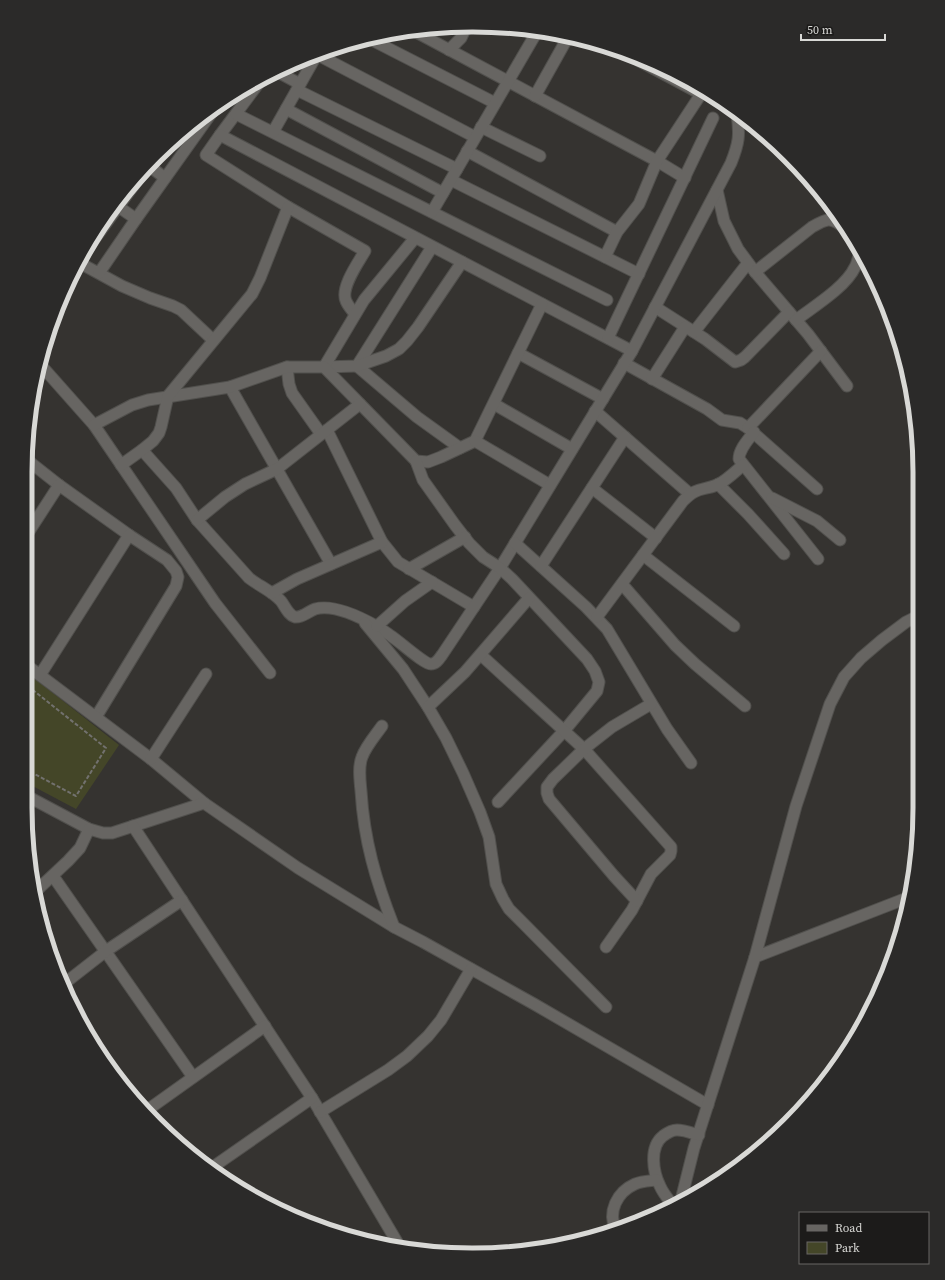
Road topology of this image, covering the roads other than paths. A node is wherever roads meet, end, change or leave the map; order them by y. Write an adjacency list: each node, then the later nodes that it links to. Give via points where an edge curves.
1 (464, 32): 6 (street)
2 (422, 35): 6 (street)
3 (534, 37): 10 (street)
4 (377, 42): 15 (street)
5 (566, 42): 14 (street)
6 (449, 50): 10 (street)
7 (323, 58): 24 (street)
8 (313, 63): 11 (street)
9 (282, 75): 11 (street)
10 (508, 82): 14 (street); 15 (street)
11 (298, 87): 16 (street); 29 (street)
12 (254, 90): 17 (street)
13 (700, 95): 27 (street)
14 (535, 96): 27 (street)
15 (495, 103): 21 (street)
16 (286, 109): 22 (street); 34 (street)
17 (236, 114): 22 (street); 23 (street)
18 (714, 118): 31 (street)
19 (738, 121): 33 (street, via 738,146)
20 (205, 123): 30 (street)
21 (482, 127): 24 (street); 26 (street)
22 (273, 132): 37 (street)
23 (220, 135): 36 (street, via 206,155); 41 (street)
24 (476, 137): 25 (street)
25 (467, 151): 29 (street); 40 (street)
26 (540, 156)
27 (657, 162): 31 (street); 40 (street, via 639,204)
28 (153, 169): 30 (street)
29 (457, 169): 32 (street)
30 (165, 178): 38 (street)
31 (685, 178): 50 (street)
32 (451, 180): 34 (street); 43 (street)
33 (717, 190): 46 (street, via 724,221); 53 (street)
34 (443, 193): 37 (street)
35 (120, 208): 38 (street)
36 (288, 208): 54 (street, via 365,251 344,292 345,300); 58 (street, via 252,294)
37 (432, 212): 51 (street)
38 (136, 219): 49 (street)
39 (834, 220): 48 (street, via 822,221 812,227)
40 (617, 232): 43 (street)
41 (415, 238): 42 (street); 54 (street)
42 (432, 247): 45 (street); 63 (street)
43 (605, 257): 50 (street)
44 (858, 259): 55 (street, via 848,278 830,294)
45 (462, 262): 52 (street); 63 (street, via 399,349)
46 (748, 263): 48 (street); 56 (street)
47 (84, 265): 49 (street)
48 (755, 272): 55 (street)
49 (99, 273): 58 (street, via 122,286 181,310)
50 (639, 274): 57 (street)
51 (606, 300)
52 (542, 304): 57 (street); 61 (street)
53 (655, 307): 56 (street); 59 (street)
54 (355, 314): 65 (street)
55 (793, 316): 56 (street, via 745,358 735,362); 60 (street)
56 (690, 330): 67 (street)
57 (608, 338): 59 (street)
58 (213, 340): 70 (street)
59 (632, 351): 62 (street)
60 (821, 351): 68 (street); 76 (street)
61 (518, 353): 71 (street); 73 (street)
62 (624, 363): 67 (street); 71 (street)
63 (357, 366): 65 (street); 80 (street, via 417,417)
64 (287, 367): 65 (street); 69 (street); 77 (street, via 292,393)
65 (324, 367): 72 (street)
66 (44, 369): 75 (street)
67 (652, 379): 76 (street, via 722,420 740,424)
68 (847, 386)
69 (230, 387): 70 (street); 87 (street)
70 (168, 396): 75 (street, via 132,406); 82 (street, via 162,427 153,441)
71 (603, 399): 74 (street)
72 (360, 404): 77 (street); 83 (street)
73 (494, 404): 79 (street); 81 (street)
74 (595, 412): 78 (street); 81 (street)
75 (94, 425): 85 (street)
76 (751, 430): 86 (street, via 739,455); 92 (street)
77 (324, 432): 87 (street); 101 (street)
78 (625, 437): 91 (street); 93 (street)
79 (475, 441): 80 (street); 90 (street)
80 (460, 448): 83 (street, via 428,462)
81 (572, 449): 90 (street)
82 (142, 450): 85 (street); 95 (street, via 176,488)
83 (416, 461): 98 (street, via 423,480)
84 (32, 464): 89 (street)
85 (121, 464): 122 (street, via 215,603)
86 (743, 465): 88 (street); 94 (street)
87 (277, 469): 95 (street, via 225,497); 106 (street)
88 (718, 484): 93 (street); 103 (street)
89 (59, 485): 96 (street); 97 (street)
90 (550, 485): 102 (street)
91 (592, 488): 99 (street); 107 (street)
92 (817, 489)
93 (690, 494): 99 (street)
94 (766, 495): 100 (street, via 817,522); 105 (street)
95 (197, 520): 112 (street, via 249,578)
96 (32, 527)
97 (129, 535): 123 (street); 128 (street, via 167,560 178,576 176,586)
98 (465, 537): 108 (street, via 483,557); 109 (street)
99 (656, 538): 104 (street)
100 (840, 540)
101 (382, 542): 106 (street); 109 (street, via 398,562)
102 (515, 543): 107 (street); 108 (street)
103 (784, 554)
104 (643, 555): 111 (street); 119 (street)
105 (818, 559)
106 (331, 564): 112 (street)
107 (541, 566): 115 (street)
108 (500, 568): 113 (street); 114 (street)
109 (409, 569): 110 (street)
110 (432, 582): 114 (street); 118 (street, via 405,601)
111 (622, 584): 115 (street); 126 (street, via 680,650)
112 (272, 593): 116 (street, via 296,617 315,609 327,608)
113 (529, 598): 120 (street); 130 (street, via 588,659 599,682 597,691)
114 (474, 607): 118 (street, via 437,662 433,664 428,664)
115 (597, 617): 125 (street, via 607,629)
116 (361, 618): 118 (street); 127 (street, via 403,669)
117 (913, 618): 147 (street, via 861,658 844,677 830,704 796,806)
118 (377, 626)
119 (734, 626)
120 (480, 655): 127 (street, via 466,672); 130 (street)
121 (32, 669): 123 (street)
122 (270, 673)
123 (40, 674): 128 (street)
124 (206, 674): 132 (street)
125 (651, 704): 131 (street); 133 (street)
126 (745, 706)
127 (428, 707): 150 (street, via 446,738 480,812 489,837 496,884 503,899 523,923)
128 (96, 717): 132 (street)
129 (382, 726): 144 (street, via 362,757 362,814 376,877)
130 (564, 732): 131 (street); 135 (street)
131 (584, 749): 143 (street, via 670,847 670,855 646,881); 143 (street, via 553,779 548,787 549,799)
132 (151, 758): 136 (street)
133 (691, 763)
134 (32, 800): 138 (street)
135 (498, 802)
136 (204, 803): 137 (street); 144 (street, via 298,868)
137 (133, 826): 138 (street, via 112,833); 142 (street)
138 (90, 829): 139 (street, via 80,848)
139 (53, 876): 140 (street); 146 (street)
140 (39, 887)
141 (903, 899): 147 (street)
142 (182, 900): 146 (street); 151 (street)
143 (637, 901): 145 (street)
144 (394, 927): 148 (street)
145 (606, 947)
146 (106, 951): 149 (street); 152 (street)
147 (755, 957): 154 (street)
148 (471, 969): 154 (street); 156 (street, via 441,1020 407,1056)
149 (68, 980)
150 (606, 1007)
151 (265, 1026): 152 (street); 153 (street)
152 (193, 1077): 155 (street)
153 (312, 1098): 156 (street); 158 (street)
154 (708, 1105): 157 (street)
155 (150, 1108)
156 (320, 1112): 163 (street)
157 (698, 1135): 159 (street, via 675,1130 659,1140 654,1152); 160 (street)
158 (216, 1165)
159 (657, 1180): 161 (street); 162 (street, via 640,1182 622,1194 612,1213)
160 (682, 1195)
161 (670, 1201)
162 (614, 1225)
163 (396, 1241)

